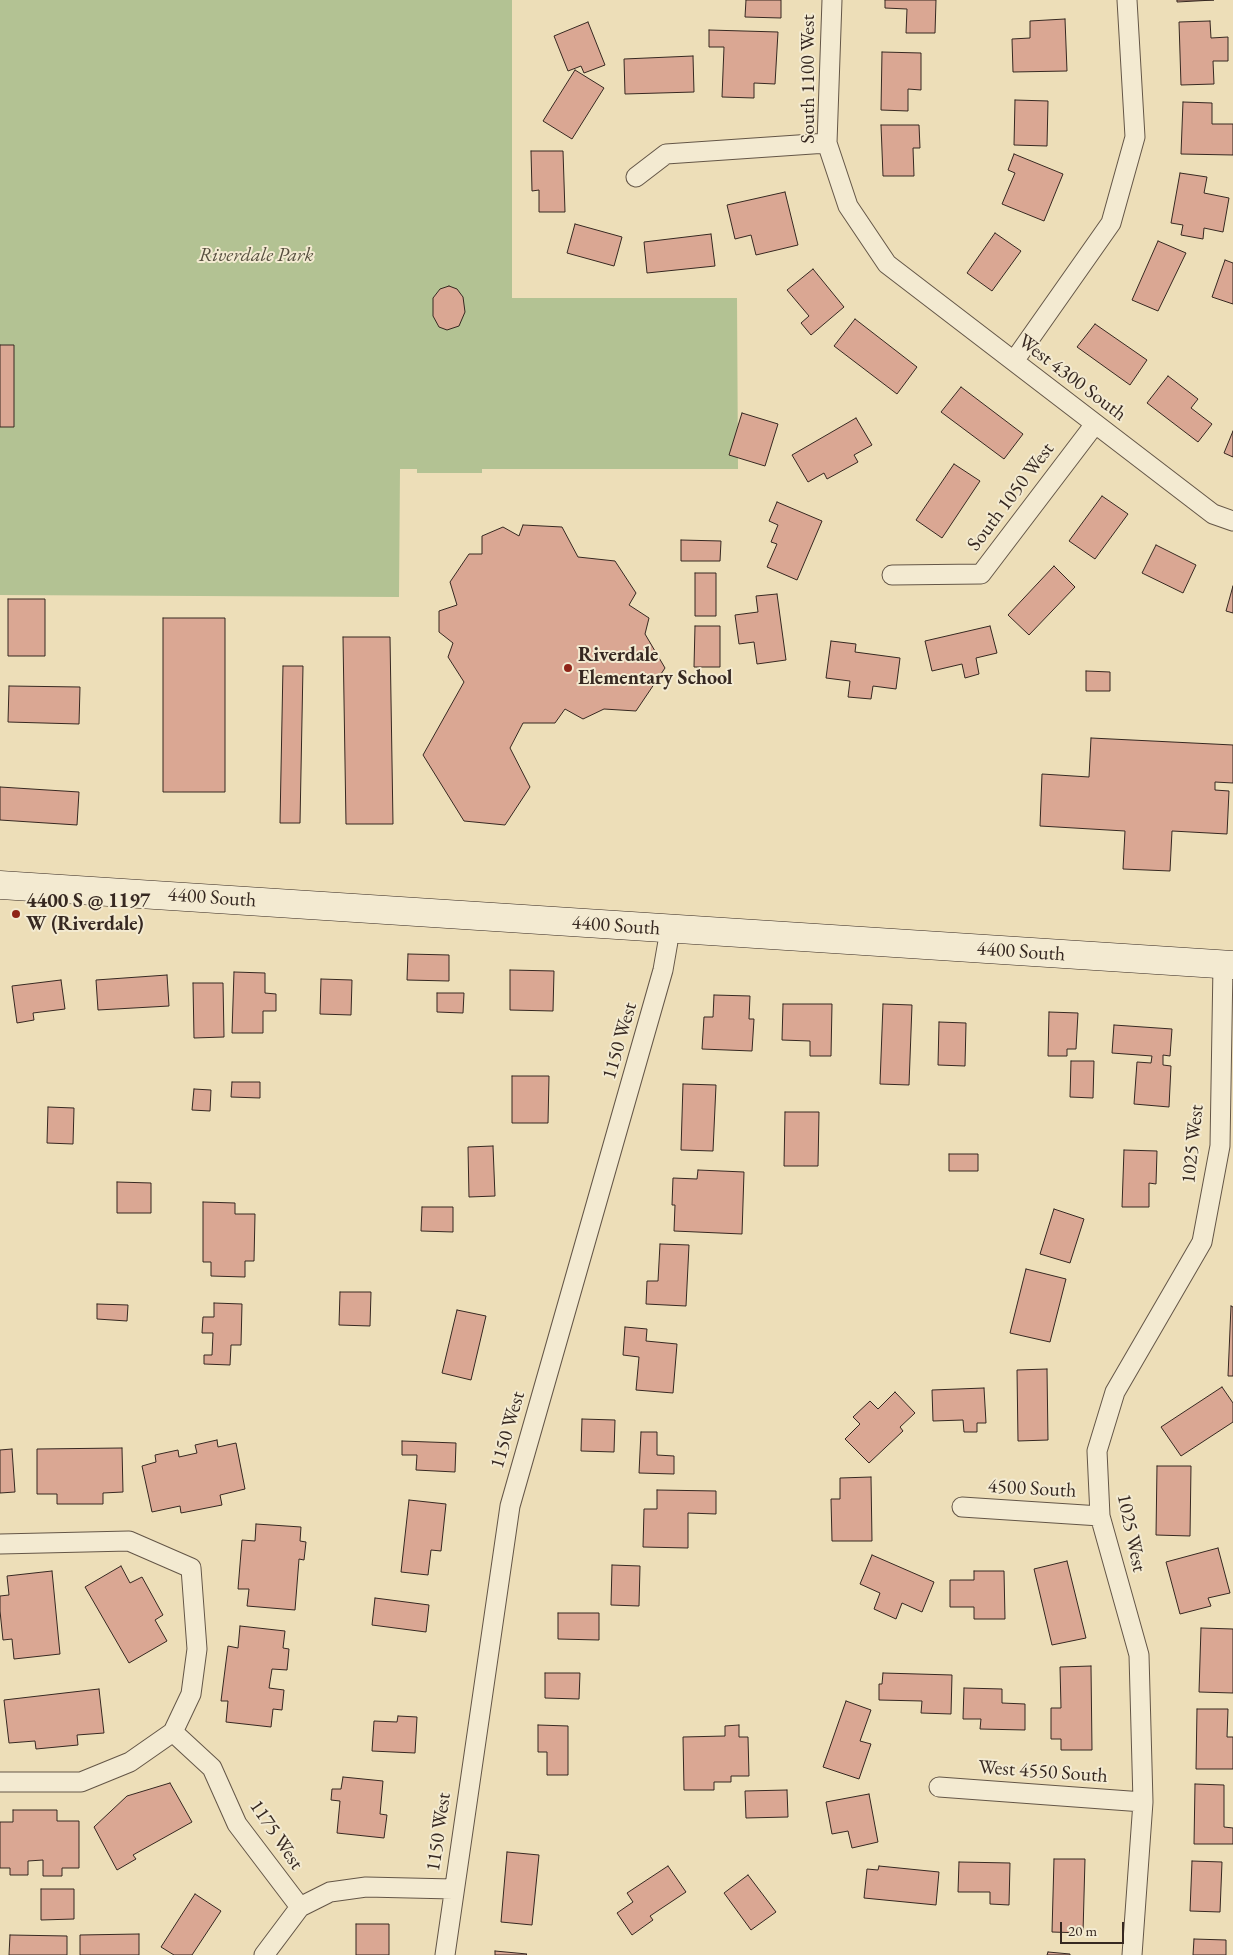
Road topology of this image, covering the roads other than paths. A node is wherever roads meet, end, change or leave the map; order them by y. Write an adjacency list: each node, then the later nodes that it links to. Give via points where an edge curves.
1 (832, 0): 3 (street, South 1100 West)
2 (1127, 0): 6 (street, via 1135,137 1111,223)
3 (827, 143): 4 (street, via 666,154); 5 (street, South 1100 West, via 848,206)
4 (636, 178)
5 (887, 264): 6 (street, West 4300 South)
6 (1014, 361): 7 (street, West 4300 South)
7 (1096, 424): 8 (street, West 4300 South, via 1213,514); 9 (street, South 1050 West, via 981,574)
8 (1233, 521)
9 (892, 575)
10 (0, 885): 11 (street, 4400 South)
11 (670, 930): 12 (street, 4400 South); 20 (street, 1150 West, via 658,989 510,1506)
12 (1228, 965): 14 (street, 1025 West, via 1220,1146 1202,1242 1116,1392 1097,1451)
13 (962, 1507): 14 (street, 4500 South)
14 (1100, 1516): 19 (street, 1025 West, via 1139,1655)
15 (0, 1544): 16 (street, via 129,1541 191,1568 197,1649 191,1694)
16 (173, 1732): 17 (street, via 130,1762 81,1782); 21 (street, 1175 West, via 212,1768 237,1824)
17 (0, 1782)
18 (939, 1787): 19 (street, West 4550 South)
19 (1143, 1802): 24 (street, 1025 West)
20 (453, 1889): 21 (street, via 366,1887 330,1892); 23 (street, 1150 West)
21 (300, 1907): 22 (street)
22 (264, 1955)
23 (445, 1955)
24 (1132, 1955)

